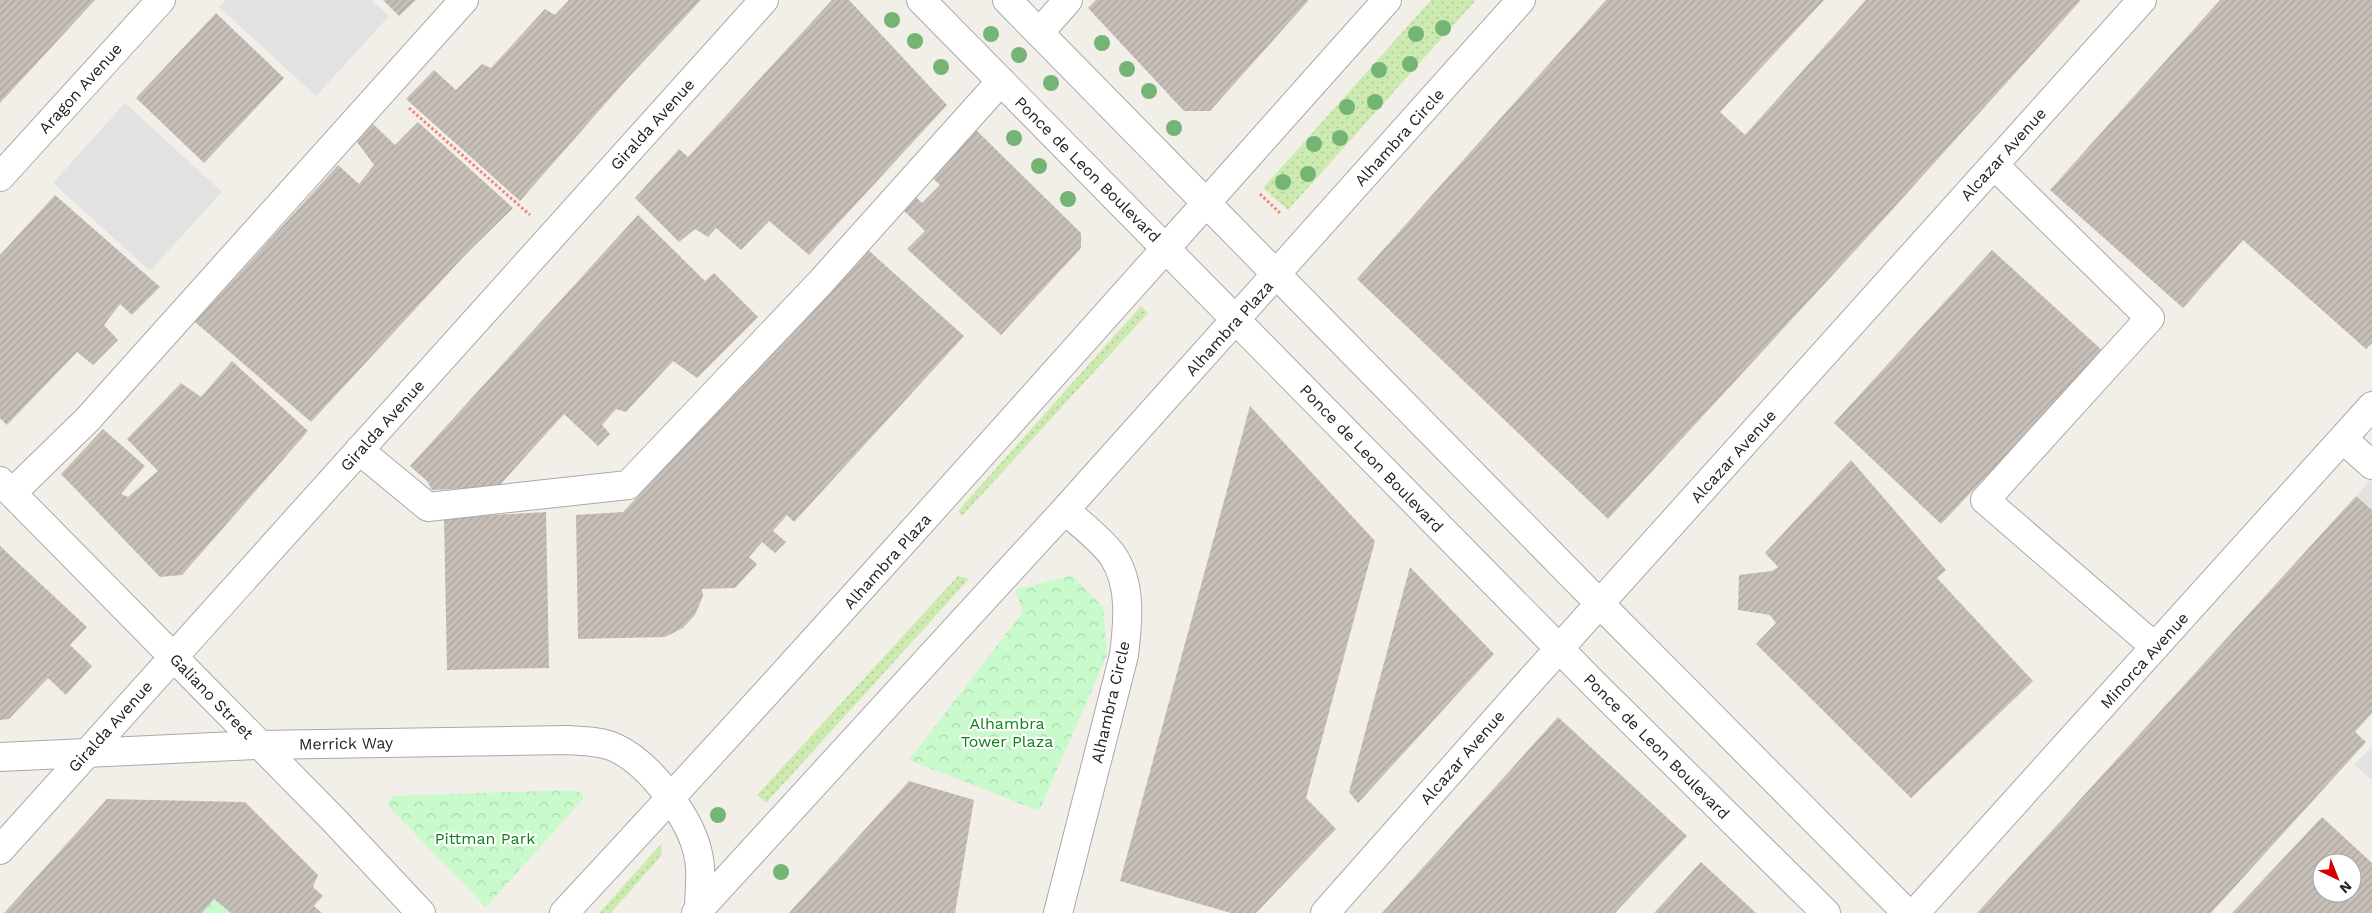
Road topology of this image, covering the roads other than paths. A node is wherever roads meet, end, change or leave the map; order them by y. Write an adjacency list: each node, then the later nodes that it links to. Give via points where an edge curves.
1 (161, 0): 13 (street, Aragon Avenue)
2 (464, 0): 22 (street, via 87,420)
3 (764, 0): 20 (street, Giralda Avenue)
4 (921, 0): 11 (street, Ponce de Leon Boulevard)
5 (1007, 0): 10 (street)
6 (1068, 0): 10 (street)
7 (1387, 0): 14 (street)
8 (1522, 0): 16 (street, Alhambra Circle)
9 (2142, 0): 12 (street, Alcazar Avenue)
10 (1039, 33): 14 (street)
11 (1001, 81): 15 (street, Ponce de Leon Boulevard); 20 (street, via 820,283 628,485 428,507)
12 (1994, 165): 24 (street, Alcazar Avenue); 25 (street, via 2150,318 1985,500)
13 (0, 177)
14 (1206, 204): 15 (street, Alhambra Plaza); 16 (street)
15 (1167, 249): 17 (street, Ponce de Leon Boulevard); 31 (street, Alhambra Plaza)
16 (1277, 274): 17 (street, Alhambra Plaza); 24 (street)
17 (1236, 319): 23 (street, Alhambra Plaza); 26 (street, Ponce de Leon Boulevard)
18 (2372, 406): 19 (street, Minorca Avenue)
19 (2343, 439): 21 (street); 25 (street, Minorca Avenue)
20 (359, 450): 27 (street, Giralda Avenue)
21 (2372, 465)
22 (6, 487): 27 (street, Galiano Street)
23 (1065, 510): 33 (street, Alhambra Plaza); 36 (street, Alhambra Circle, via 1112,555 1121,571 1126,589 1128,622 1124,655)
24 (1600, 604): 26 (street, Alcazar Avenue); 39 (street)
25 (2155, 647): 40 (street, Minorca Avenue)
26 (1559, 649): 37 (street, Alcazar Avenue); 38 (street, Ponce de Leon Boulevard)
27 (174, 656): 28 (street, Galiano Street); 29 (street, Giralda Avenue)
28 (258, 744): 29 (street, Merrick Way); 31 (street, Merrick Way, via 592,742 629,756); 34 (street, Galiano Street)
29 (84, 754): 30 (street, Merrick Way); 32 (street, Giralda Avenue)
30 (0, 758)
31 (671, 798): 33 (street, Merrick Way, via 688,826 699,860); 35 (street, Alhambra Plaza)
32 (0, 850)
33 (697, 911)
34 (421, 913)
35 (564, 913)
36 (1058, 913)
37 (1325, 913)
38 (1826, 913)
39 (1907, 913)
40 (1915, 913)

